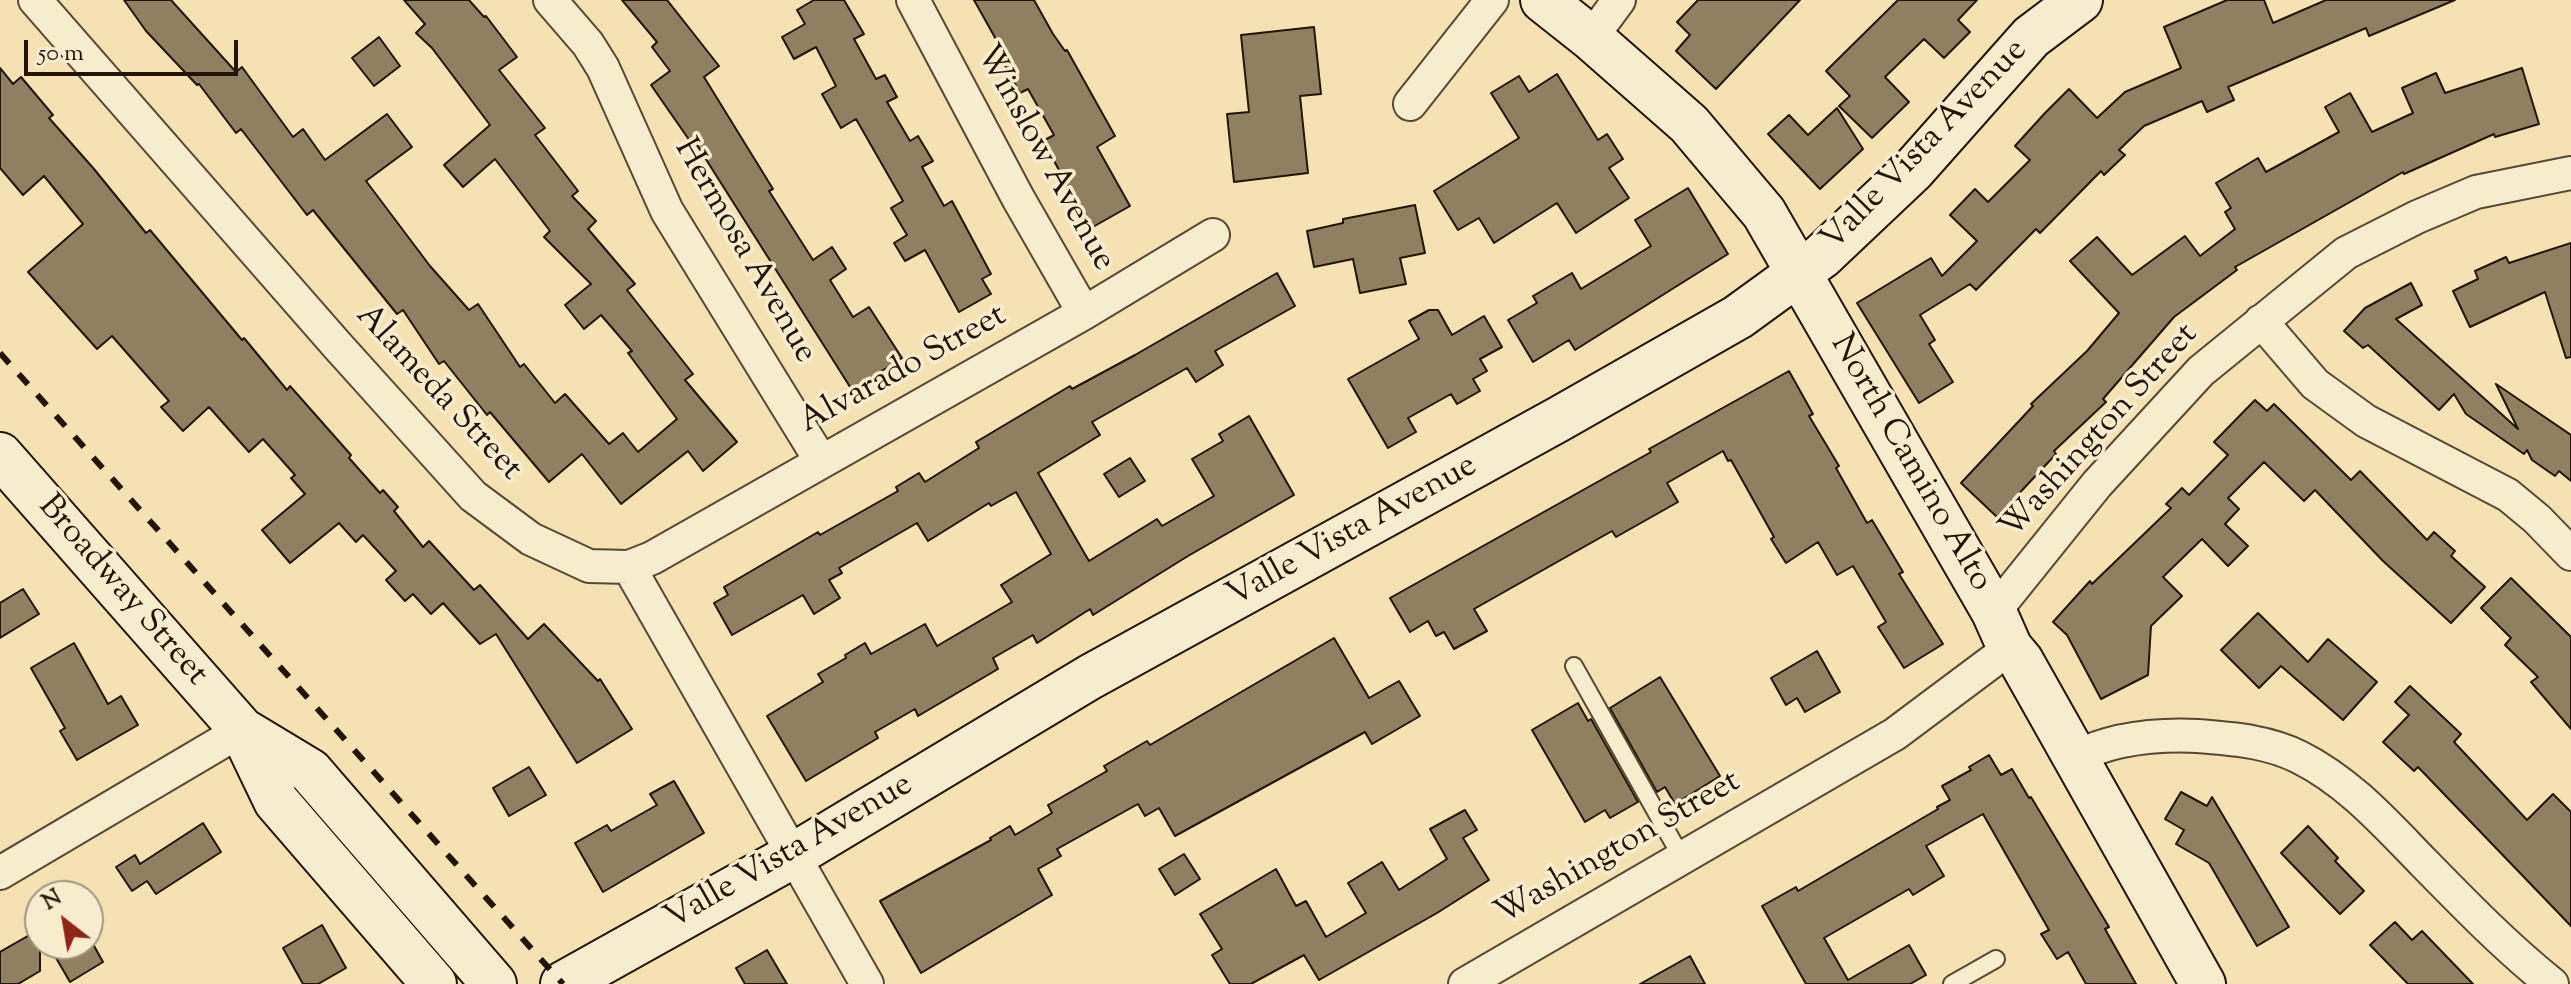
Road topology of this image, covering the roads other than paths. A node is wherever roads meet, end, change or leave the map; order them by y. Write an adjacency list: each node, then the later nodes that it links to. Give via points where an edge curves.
1 (35, 0): 18 (street, Alameda Street, via 473,496 531,539 589,566)
2 (550, 0): 16 (street, Hermosa Avenue, via 603,68 667,211)
3 (913, 0): 13 (street, Winslow Avenue)
4 (1492, 0): 9 (street)
5 (1543, 0): 8 (street, North Camino Alto)
6 (1619, 0): 8 (street)
7 (2080, 0): 12 (street, Valle Vista Avenue, via 2031,37 1913,170)
8 (1591, 38): 12 (street, North Camino Alto, via 1689,124 1764,213)
9 (1410, 104)
10 (2571, 173): 14 (street, Washington Street, via 2476,192 2417,217 2346,253)
11 (1213, 235): 13 (street, Alvarado Street)
12 (1799, 273): 19 (street, North Camino Alto); 23 (street, Valle Vista Avenue, via 1738,317 1090,677)
13 (1084, 313): 16 (street, Alvarado Street)
14 (2261, 321): 17 (street, via 2315,384 2366,421 2508,495); 19 (street, Washington Street, via 2191,382 2097,484)
15 (0, 455): 21 (street, Broadway Street)
16 (821, 461): 18 (street, Alvarado Street)
17 (2571, 554)
18 (629, 567): 23 (street)
19 (2002, 630): 22 (street, North Camino Alto); 24 (street, Washington Street, via 1895,734)
20 (1574, 666): 24 (lane)
21 (242, 730): 25 (street); 27 (street, Broadway Street, via 276,801); 28 (street, Broadway Street, via 310,771)
22 (2074, 758): 33 (street, North Camino Alto); 34 (street, via 2122,740 2184,736 2255,742 2299,757 2371,808)
23 (794, 855): 29 (street, Valle Vista Avenue); 30 (street)
24 (1682, 858): 31 (street, Washington Street)
25 (0, 873)
26 (1996, 959): 32 (lane)
27 (434, 984)
28 (494, 984)
29 (563, 984)
30 (867, 984)
31 (1465, 984)
32 (1952, 984)
33 (2203, 984)
34 (2552, 984)

